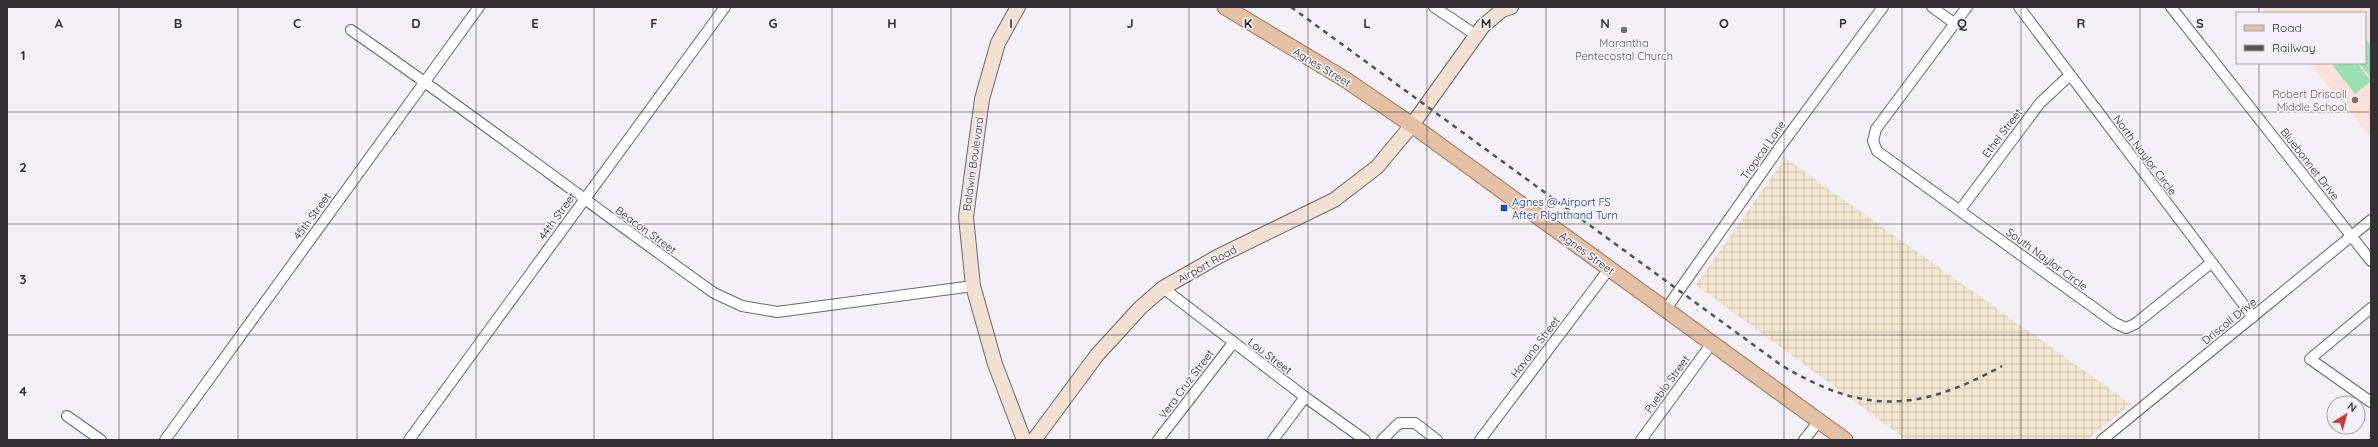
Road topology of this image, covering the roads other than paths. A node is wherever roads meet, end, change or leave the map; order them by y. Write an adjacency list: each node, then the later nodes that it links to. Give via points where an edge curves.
1 (479, 7): 16 (street, 45th Street)
2 (725, 7): 18 (street, 44th Street)
3 (1018, 7): 25 (street, Baldwin Boulevard, via 998,43 982,99 966,217)
4 (1224, 7): 17 (main road, Agnes Street, via 1346,80)
5 (1434, 7): 14 (street)
6 (1511, 7): 14 (street, Airport Road, via 1491,17)
7 (1883, 7): 28 (street, Tropical Lane, via 1777,151)
8 (1932, 7): 12 (street)
9 (1967, 7): 12 (street)
10 (2019, 7): 15 (street, North Naylor Circle)
11 (2171, 7): 21 (street, Bluebonnet Drive)
12 (1954, 23): 19 (street, South Naylor Circle, via 1876,130 1873,141 1877,151)
13 (351, 30): 16 (street, Beacon Street)
14 (1476, 35): 17 (street, Airport Road)
15 (2070, 75): 19 (street, Ethel Street, via 2040,103); 23 (street, North Naylor Circle)
16 (425, 81): 18 (street, Beacon Street); 37 (street, 45th Street)
17 (1412, 125): 24 (main road, Agnes Street); 26 (street, Airport Road, via 1377,167 1334,200 1219,256)
18 (584, 200): 25 (street, Beacon Street, via 714,294 742,306 776,312); 38 (street, 44th Street)
19 (1960, 210): 23 (street, South Naylor Circle, via 2115,323 2126,328 2135,324)
20 (2371, 220): 21 (street, Driscoll Drive)
21 (2352, 236): 22 (street, Bluebonnet Drive); 29 (street, Driscoll Drive)
22 (2371, 261)
23 (2212, 263): 29 (street, North Naylor Circle)
24 (1609, 269): 28 (main road, Agnes Street); 46 (street, Havana Street)
25 (973, 286): 39 (street, Baldwin Boulevard, via 995,364)
26 (1163, 288): 30 (street, Lou Street); 40 (street, Airport Road, via 1141,307 1097,355)
27 (2371, 308): 33 (street, via 2310,358)
28 (1666, 309): 31 (main road, Agnes Street)
29 (2253, 317): 50 (street, Driscoll Drive)
30 (1233, 343): 32 (street, Lou Street); 41 (street, Vera Cruz Street)
31 (1712, 343): 35 (main road, Agnes Street); 47 (street, Pueblo Street)
32 (1305, 397): 42 (street); 43 (street, Lou Street)
33 (2371, 402)
34 (67, 416): 36 (street)
35 (1819, 421): 48 (street); 49 (main road, Agnes Street)
36 (101, 440)
37 (165, 440)
38 (409, 440)
39 (1024, 440)
40 (1034, 440)
41 (1158, 440)
42 (1273, 440)
43 (1365, 440)
44 (1382, 440): 45 (street, via 1399,423 1415,423)
45 (1437, 440)
46 (1480, 440)
47 (1641, 440)
48 (1804, 440)
49 (1845, 440)
50 (2102, 440)

